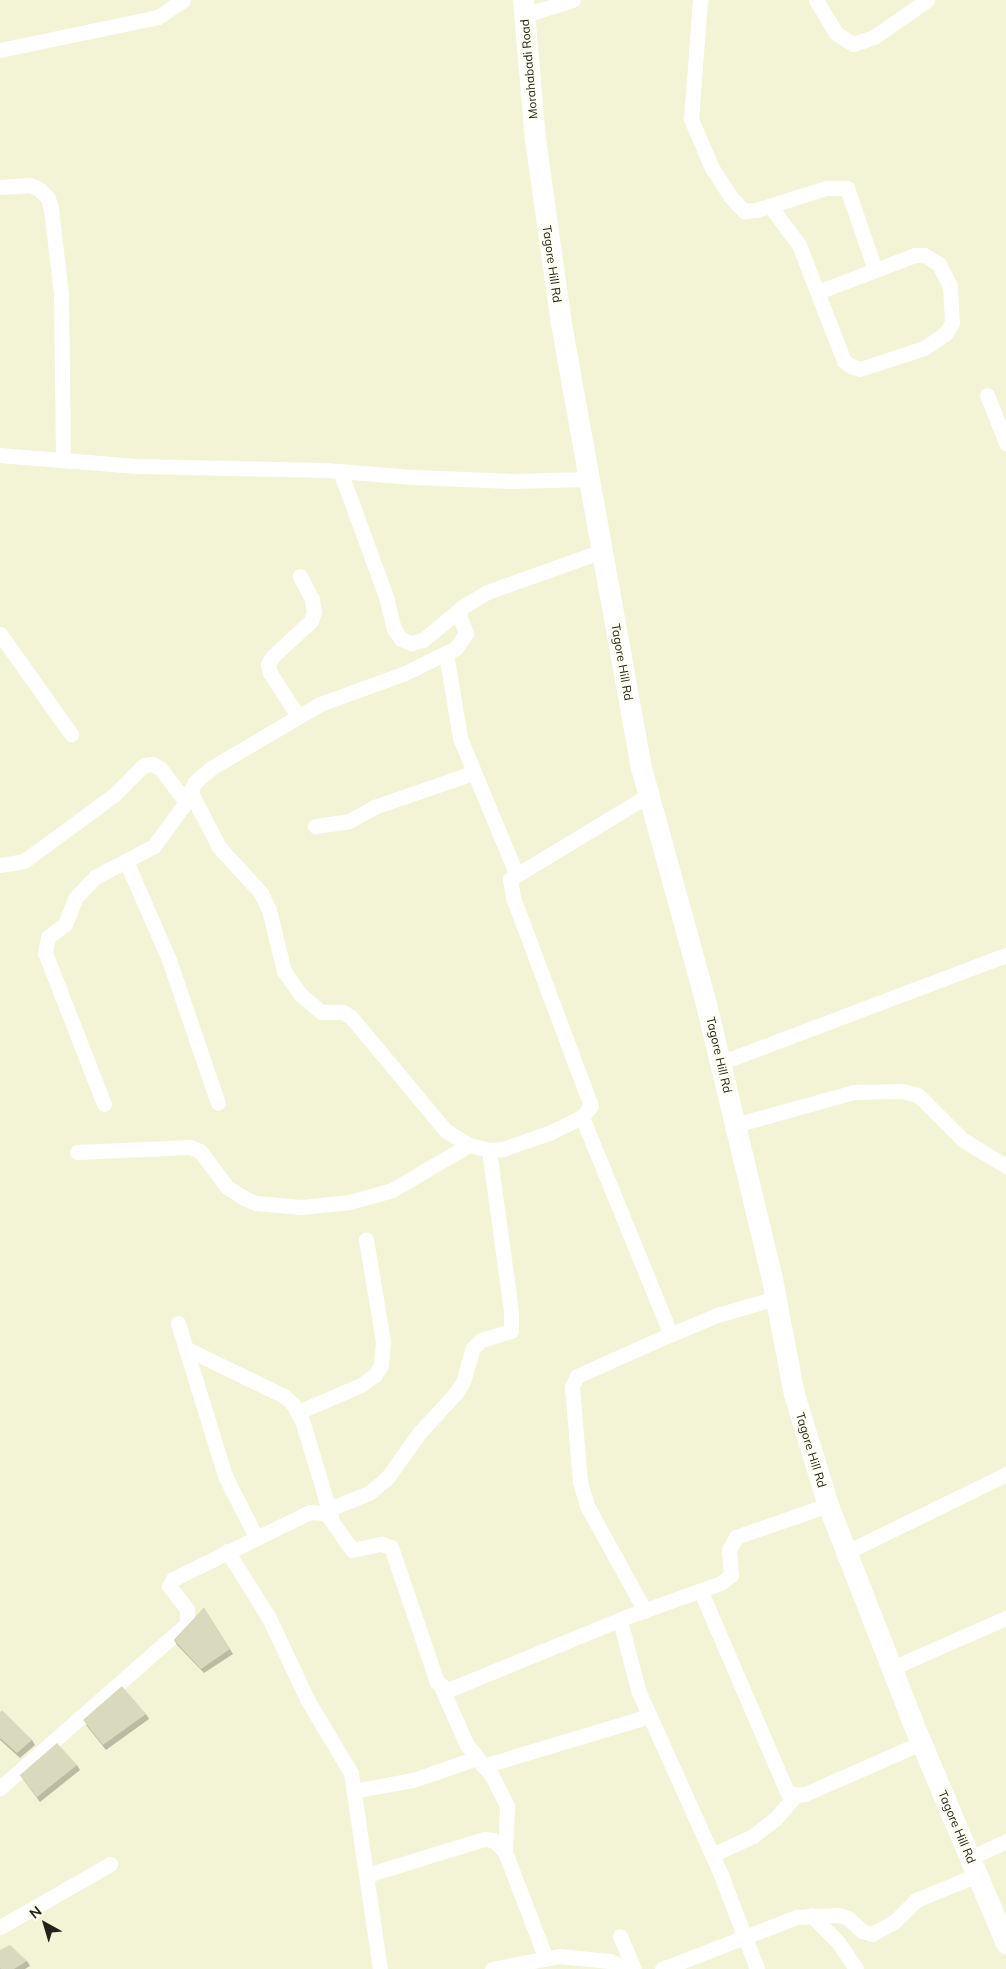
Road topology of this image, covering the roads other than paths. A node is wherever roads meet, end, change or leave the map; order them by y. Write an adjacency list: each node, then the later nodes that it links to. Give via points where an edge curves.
1 (183, 0): 7 (street, via 158,17)
2 (573, 0): 6 (street)
3 (700, 0): 10 (street, via 698,58 691,107 695,131 712,168 737,206 744,211)
4 (816, 0): 5 (street, via 836,33 853,44 874,37)
5 (928, 0)
6 (523, 8): 8 (main road, Morahabadi Road)
7 (0, 50)
8 (535, 139): 18 (main road, Tagore Hill Rd, via 560,318)
9 (0, 187): 16 (street, via 34,187 48,198 51,209 61,294)
10 (770, 206): 11 (street, via 826,188 847,188); 12 (street, via 799,245)
11 (875, 270): 12 (street); 12 (street, via 915,255 932,258 939,264 952,298 952,323 945,334 924,348 860,369 844,360)
12 (818, 292)
13 (987, 395): 14 (street)
14 (1006, 443)
15 (0, 456): 16 (street)
16 (63, 460): 17 (street, via 136,466)
17 (333, 471): 18 (street, via 513,481); 21 (street, via 380,580 394,629 401,639 411,643 423,640)
18 (590, 478): 19 (main road, Tagore Hill Rd)
19 (603, 551): 21 (street, via 500,586); 27 (main road, Tagore Hill Rd)
20 (300, 576): 24 (street, via 312,599 314,612 311,621 268,664 270,673)
21 (458, 612): 23 (street, via 466,632 456,648)
22 (0, 634): 25 (street)
23 (446, 654): 24 (street); 26 (street, via 455,722)
24 (298, 716): 28 (street, via 211,768)
25 (71, 734)
26 (473, 773): 29 (street, via 343,822); 32 (street)
27 (647, 796): 32 (street); 34 (main road, Tagore Hill Rd)
28 (188, 797): 30 (street, via 154,846); 31 (street, via 160,768 144,765 114,795 24,861); 39 (street, via 219,846 261,893 271,918 279,957 290,982 321,1012 343,1012 351,1017 445,1130)
29 (315, 826)
30 (126, 861): 35 (street, via 169,960); 36 (street, via 111,867 85,886 76,897 65,924 44,944)
31 (0, 865)
32 (516, 873): 37 (street, via 510,879 513,897 589,1096 591,1106)
33 (1006, 955): 34 (street)
34 (720, 1063): 38 (main road, Tagore Hill Rd)
35 (218, 1103)
36 (104, 1104)
37 (582, 1117): 40 (street, via 523,1143); 46 (street)
38 (735, 1125): 42 (street, via 854,1092 902,1091 918,1095 963,1140); 44 (main road, Tagore Hill Rd)
39 (469, 1145): 40 (street); 41 (street, via 392,1190 350,1202 301,1208 256,1203 244,1198 228,1187 200,1151 190,1147)
40 (490, 1150): 51 (street, via 511,1311 510,1331 481,1340 474,1348 463,1382 455,1394 420,1432 387,1478)
41 (77, 1152)
42 (1006, 1166)
43 (366, 1240): 48 (street, via 383,1340 381,1365 375,1375 360,1385)
44 (776, 1298): 46 (street, via 717,1315); 50 (main road, Tagore Hill Rd, via 794,1394)
45 (178, 1323): 47 (street)
46 (671, 1335): 56 (street, via 577,1376 572,1386 579,1473 587,1506)
47 (185, 1348): 48 (street, via 284,1396); 52 (street, via 224,1476)
48 (298, 1412): 51 (street)
49 (1006, 1474): 54 (street)
50 (828, 1505): 54 (main road, Tagore Hill Rd); 55 (street, via 736,1537 729,1550 731,1575 721,1584)
51 (330, 1515): 52 (street, via 319,1510 310,1512); 60 (street, via 352,1550 387,1544 395,1552)
52 (256, 1537): 53 (street)
53 (227, 1551): 64 (street, via 173,1579 169,1586 187,1609 187,1624); 65 (street, via 257,1596 308,1701 345,1762)
54 (847, 1552): 59 (main road, Tagore Hill Rd)
55 (701, 1592): 56 (street); 66 (street, via 782,1785 787,1792)
56 (646, 1610): 58 (street)
57 (1006, 1618): 59 (street)
58 (620, 1620): 60 (street, via 465,1685 448,1690); 61 (street, via 633,1674)
59 (892, 1668): 62 (main road, Tagore Hill Rd)
60 (441, 1687): 63 (street, via 456,1723)
61 (650, 1716): 63 (street); 69 (street)
62 (921, 1743): 66 (street); 71 (main road, Tagore Hill Rd)
63 (480, 1762): 65 (street, via 413,1780); 68 (street, via 507,1806)
64 (0, 1788)
65 (354, 1791): 72 (street)
66 (796, 1795): 69 (street, via 775,1819 753,1836)
67 (1006, 1841): 71 (street)
68 (505, 1852): 72 (street, via 493,1840 484,1839); 78 (street)
69 (712, 1855): 76 (street)
70 (110, 1864): 74 (street)
71 (973, 1866): 73 (street, via 916,1900 894,1922 872,1934 862,1931 848,1918); 77 (main road, Tagore Hill Rd)
72 (367, 1875): 79 (street)
73 (811, 1915): 76 (street, via 783,1920); 85 (street, via 838,1942)
74 (0, 1927)
75 (620, 1936): 82 (street)
76 (742, 1936): 83 (street, via 699,1957); 84 (street)
77 (1006, 1943)
78 (545, 1956): 80 (street); 81 (street, via 594,1958)
79 (380, 1969)
80 (492, 1969)
81 (628, 1969)
82 (634, 1969)
83 (662, 1969)
84 (757, 1969)
85 (856, 1969)

